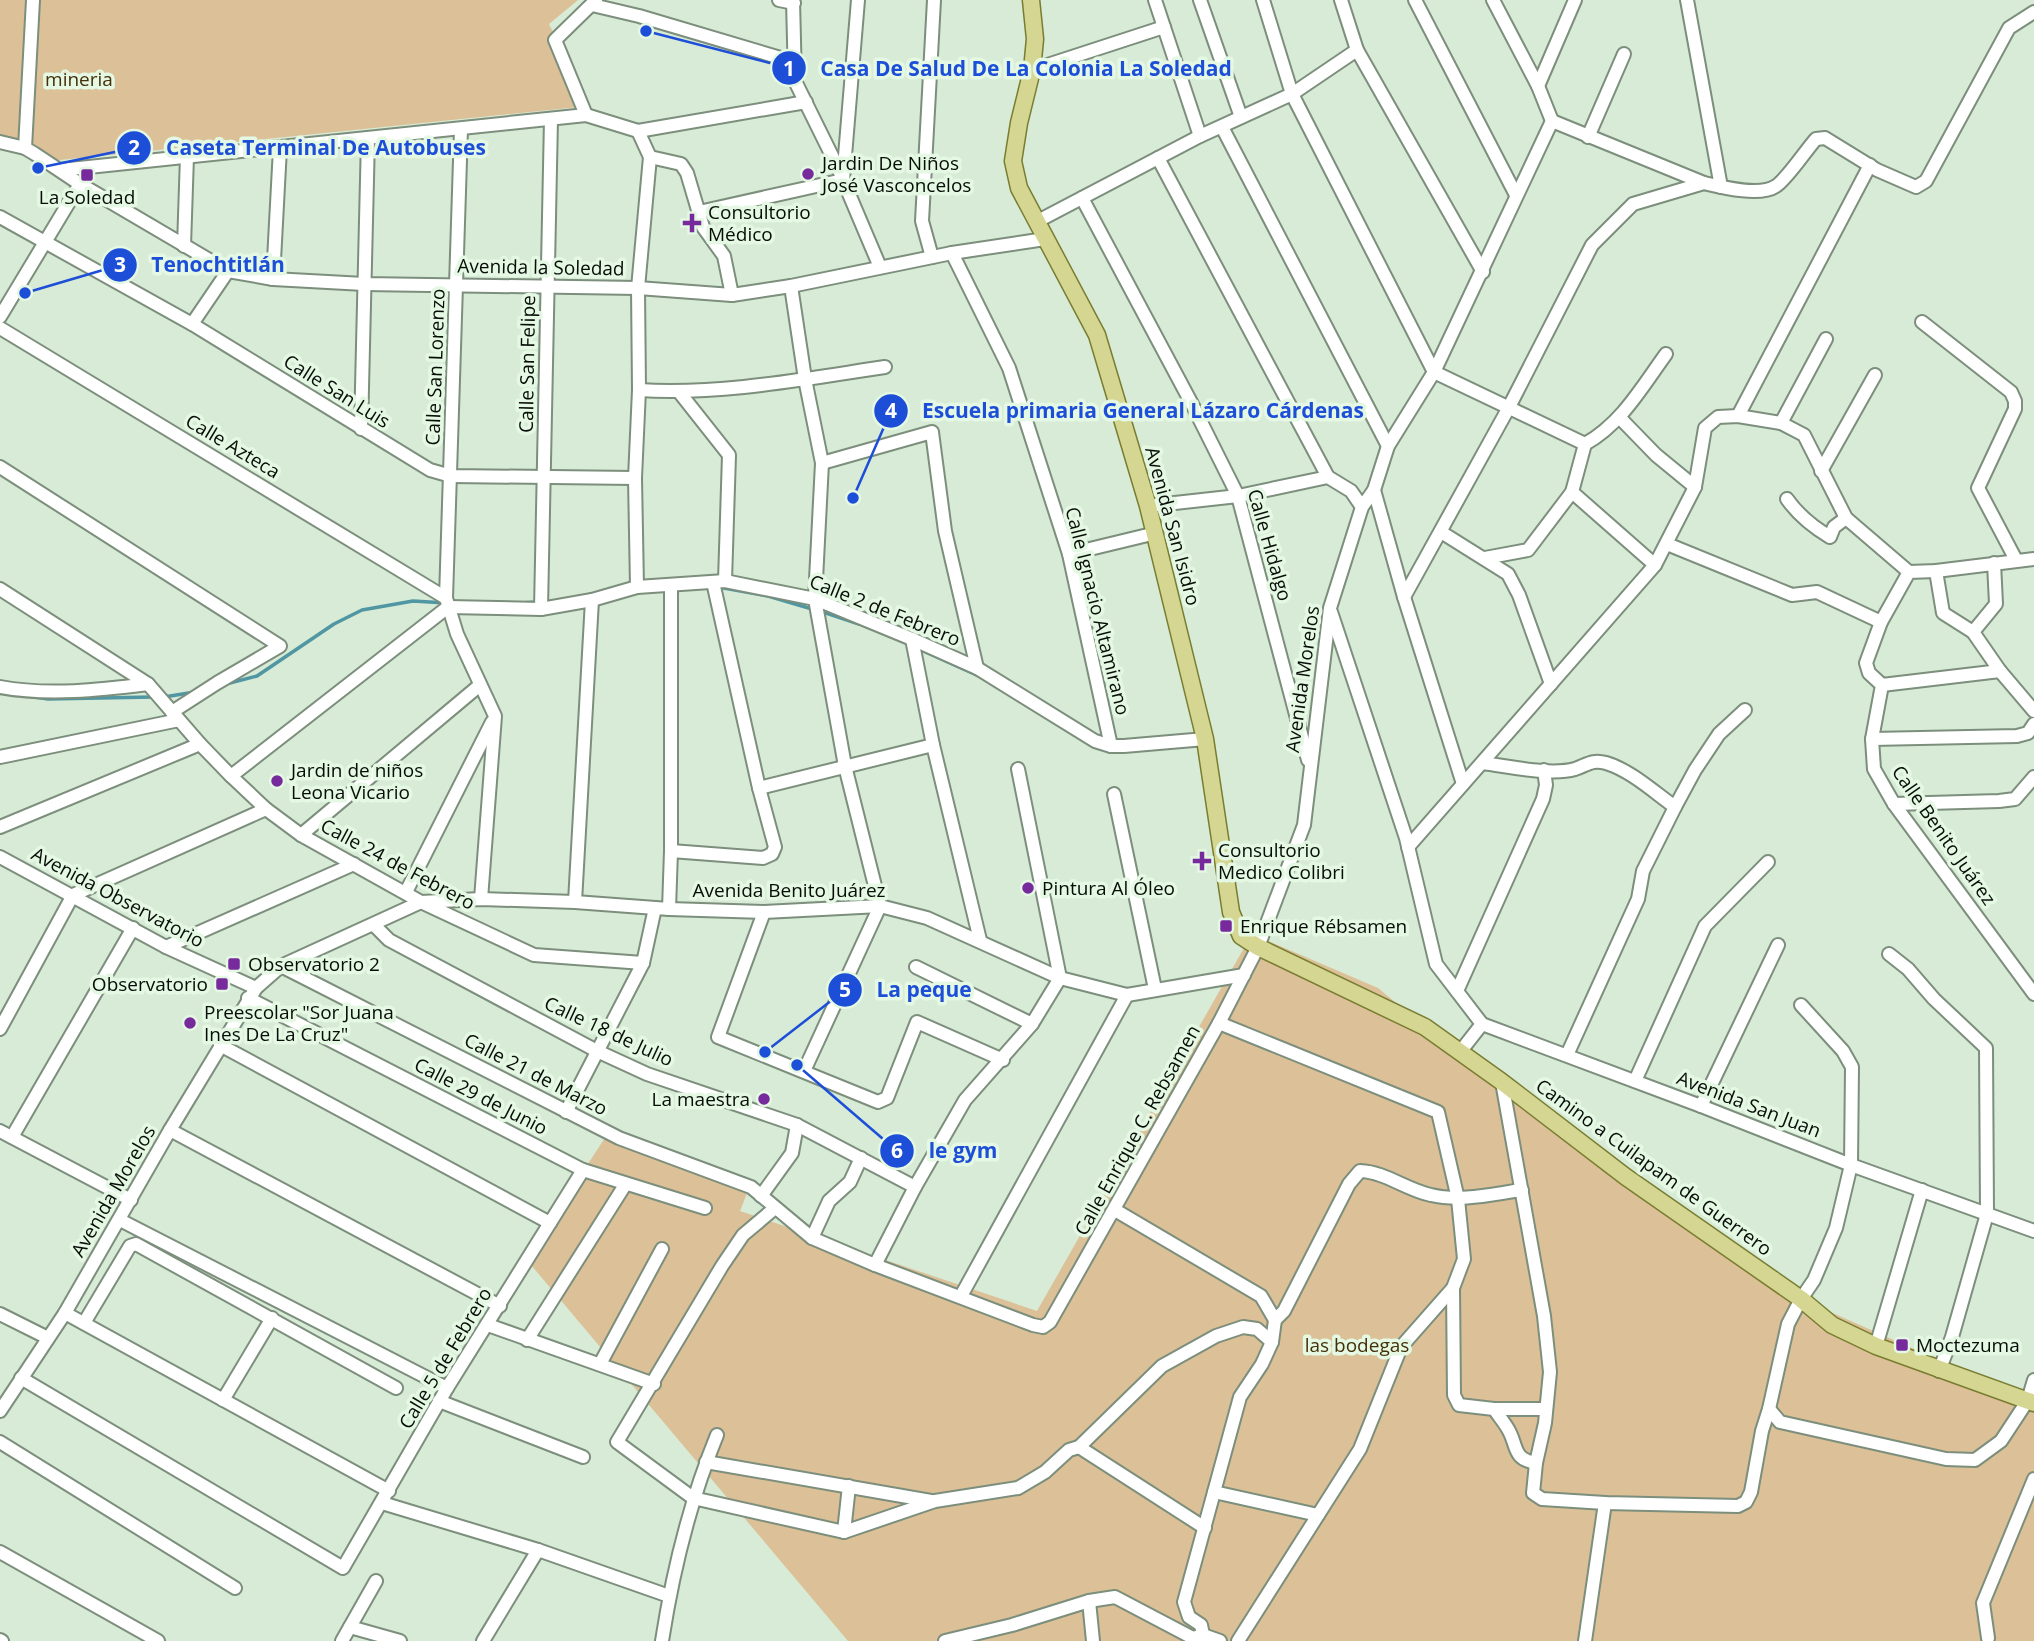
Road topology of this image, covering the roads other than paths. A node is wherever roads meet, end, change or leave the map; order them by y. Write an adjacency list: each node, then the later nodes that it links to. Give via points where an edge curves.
1 (33, 0): 36 (street)
2 (779, 0): 15 (street)
3 (858, 0): 43 (street)
4 (934, 0): 56 (street, via 922,221)
5 (1031, 0): 21 (main road, Avenida San Isidro)
6 (1155, 0): 17 (street)
7 (1200, 0): 26 (street)
8 (1263, 0): 23 (street)
9 (1341, 0): 18 (street)
10 (1415, 0): 47 (street)
11 (1493, 0): 22 (street)
12 (1575, 0): 22 (street)
13 (1687, 0): 46 (street)
14 (594, 2): 20 (street); 25 (street, via 555,40)
15 (794, 2): 20 (street)
16 (2034, 12): 41 (street, via 2009,28 1926,181 1916,187)
17 (1164, 27): 21 (street); 32 (street)
18 (1357, 50): 23 (street); 59 (street)
19 (1624, 54): 33 (street)
20 (794, 62): 24 (street)
21 (1032, 70): 51 (main road, Avenida San Isidro, via 1013,161 1019,188)
22 (1538, 86): 28 (street)
23 (1292, 94): 26 (street); 75 (street)
24 (806, 102): 31 (street); 43 (street)
25 (586, 115): 27 (street); 31 (street)
26 (1241, 117): 29 (street)
27 (551, 119): 30 (street); 64 (street, Calle San Felipe)
28 (1552, 121): 33 (street); 47 (street, Avenida Morelos)
29 (1222, 127): 32 (street); 86 (street)
30 (461, 129): 34 (street); 62 (street, Calle San Lorenzo)
31 (638, 131): 39 (street)
32 (1200, 136): 40 (street)
33 (1588, 137): 44 (street)
34 (368, 138): 37 (street); 61 (street)
35 (0, 142): 36 (street, Avenida la Soledad)
36 (25, 148): 42 (street, Avenida la Soledad)
37 (280, 148): 38 (street); 60 (street)
38 (187, 156): 42 (street); 54 (street)
39 (650, 157): 49 (street, via 681,164); 65 (street)
40 (1158, 158): 48 (street); 92 (street)
41 (1870, 165): 46 (street, via 1825,138 1816,139 1776,186 1756,191); 81 (street)
42 (60, 170): 45 (street, Avenida la Soledad)
43 (843, 180): 49 (street); 57 (street)
44 (1704, 183): 46 (street); 80 (street, via 1633,204 1592,245)
45 (80, 184): 53 (street); 54 (street, Avenida la Soledad)
46 (1721, 187)
47 (1516, 195): 59 (street, Avenida Morelos)
48 (1082, 198): 51 (street); 97 (street, Calle Hidalgo)
49 (699, 212): 66 (street, via 703,228 724,256)
50 (0, 217): 53 (street, Calle San Luis)
51 (1036, 222): 52 (main road, Avenida San Isidro)
52 (1045, 239): 55 (street, Avenida la Soledad); 99 (main road, Avenida San Isidro, via 1097,335)
53 (46, 243): 67 (street); 70 (street, Calle San Luis)
54 (184, 246): 58 (street, Avenida la Soledad)
55 (951, 253): 56 (street, Avenida la Soledad); 105 (street, Calle Ignacio Altamirano, via 1009,368)
56 (932, 257): 57 (street, Avenida la Soledad)
57 (880, 267): 63 (street, Avenida la Soledad)
58 (228, 271): 60 (street, Avenida la Soledad); 70 (street)
59 (1483, 272): 75 (street, Avenida Morelos)
60 (272, 279): 61 (street, Avenida la Soledad)
61 (364, 284): 62 (street, Avenida la Soledad); 84 (street)
62 (457, 286): 64 (street, Avenida la Soledad); 90 (street, Calle San Lorenzo)
63 (791, 286): 66 (street, Avenida la Soledad); 77 (street)
64 (547, 288): 65 (street, Avenida la Soledad); 91 (street, Calle San Felipe)
65 (638, 288): 66 (street, Avenida la Soledad); 78 (street)
66 (732, 295)
67 (5, 299): 68 (street)
68 (0, 317)
69 (1922, 322): 108 (street, via 2011,392 2015,401 1978,488)
70 (192, 324): 84 (street, Calle San Luis)
71 (0, 328): 120 (street, Calle Azteca)
72 (1826, 340): 83 (street)
73 (1666, 354): 82 (street)
74 (885, 367): 77 (street)
75 (1434, 372): 80 (street); 86 (street, Avenida Morelos)
76 (1875, 375): 89 (street)
77 (805, 379): 79 (street); 87 (street)
78 (639, 390): 79 (street); 93 (street)
79 (680, 393): 113 (street, via 729,455)
80 (1508, 409): 85 (street); 102 (street)
81 (1738, 416): 83 (street); 94 (street, via 1718,417 1705,428)
82 (1620, 418): 85 (street); 94 (street)
83 (1781, 423): 89 (street, via 1804,435)
84 (361, 429): 90 (street, Calle San Luis, via 430,470)
85 (1585, 444): 96 (street)
86 (1388, 446): 95 (street, Avenida Morelos)
87 (822, 463): 118 (street); 126 (street, via 932,432 945,531)
88 (0, 467): 135 (street, via 280,646 217,683)
89 (1821, 471): 101 (street)
90 (451, 476): 91 (street, Calle San Luis); 120 (street, Calle San Lorenzo)
91 (544, 476): 93 (street, Calle San Luis); 122 (street, Calle San Felipe)
92 (1328, 477): 97 (street); 100 (street, via 1350,491)
93 (635, 478): 115 (street)
94 (1695, 487): 104 (street)
95 (1374, 490): 100 (street, Avenida Morelos); 117 (street)
96 (1572, 492): 106 (street, via 1528,550); 110 (street)
97 (1238, 496): 99 (street); 146 (street, Calle Hidalgo)
98 (1787, 499): 101 (street, via 1830,537)
99 (1148, 506): 103 (main road, Avenida San Isidro)
100 (1362, 507): 121 (street, Avenida Morelos)
101 (1846, 518): 112 (street)
102 (1441, 532): 106 (street); 117 (street)
103 (1156, 533): 105 (street); 138 (main road, Avenida San Isidro)
104 (1667, 544): 110 (street); 123 (street, via 1792,595 1817,592)
105 (1069, 554): 142 (street, Calle Ignacio Altamirano)
106 (1485, 558): 129 (street, via 1508,574)
107 (2034, 559): 108 (street)
108 (2016, 560): 109 (street)
109 (1994, 563): 111 (street); 124 (street, via 1996,604)
110 (1655, 565): 129 (street)
111 (1936, 571): 112 (street); 124 (street, via 1943,613)
112 (1909, 572): 123 (street)
113 (719, 581): 114 (street, Calle 2 de Febrero); 118 (street, Calle 2 de Febrero); 152 (street)
114 (671, 585): 115 (street, Calle 2 de Febrero); 160 (street)
115 (637, 587): 119 (street, Calle 2 de Febrero)
116 (0, 589): 128 (street, Calle 24 de Febrero)
117 (1404, 597): 151 (street)
118 (815, 599): 125 (street, Calle 2 de Febrero); 145 (street)
119 (592, 600): 122 (street, Calle 2 de Febrero); 168 (street)
120 (447, 602): 122 (street, Calle 2 de Febrero); 130 (street); 149 (street)
121 (1330, 608): 146 (street, Avenida Morelos); 159 (street)
122 (541, 609)
123 (1881, 622): 131 (street, via 1866,663)
124 (1973, 632): 127 (street)
125 (912, 639): 126 (street, Calle 2 de Febrero); 141 (street)
126 (977, 668): 142 (street, Calle 2 de Febrero, via 1095,741)
127 (2000, 671): 131 (street); 134 (street)
128 (148, 684): 132 (street, via 22,691); 135 (street, Calle 24 de Febrero)
129 (1551, 684): 144 (street)
130 (480, 685): 136 (street); 158 (street)
131 (1882, 685): 139 (street, Calle Benito Juárez)
132 (0, 687)
133 (1745, 710): 155 (street, via 1719,734)
134 (2034, 711)
135 (175, 716): 140 (street, Calle 24 de Febrero); 143 (street)
136 (495, 716): 164 (street); 166 (street)
137 (2034, 724): 139 (street, via 2028,733 2017,736)
138 (1205, 739): 142 (street, Calle 2 de Febrero); 178 (main road, Avenida San Isidro, via 1231,912 1241,936)
139 (1872, 739): 154 (street, Calle Benito Juárez, via 1874,769)
140 (200, 744): 149 (street, Calle 24 de Febrero); 157 (street)
141 (933, 746): 145 (street); 175 (street)
142 (1111, 746)
143 (0, 757)
144 (1482, 763): 148 (street); 151 (street)
145 (845, 766): 152 (street); 169 (street)
146 (1310, 767): 178 (street, Avenida Morelos, via 1304,825)
147 (1017, 769): 184 (street)
148 (1544, 770): 155 (street, via 1574,769 1592,760 1607,763); 186 (street, via 1543,799)
149 (231, 776): 156 (street, Calle 24 de Febrero)
150 (2034, 777): 154 (street, via 2015,799)
151 (1463, 784): 159 (street)
152 (759, 788): 160 (street, via 774,839 772,854 763,858)
153 (1114, 794): 185 (street)
154 (1894, 804): 188 (street, Calle Benito Juárez)
155 (1675, 807): 198 (street, via 1643,871 1637,900)
156 (266, 809): 158 (street, Calle 24 de Febrero); 165 (street)
157 (0, 827)
158 (301, 835): 163 (street, Calle 24 de Febrero)
159 (1408, 847): 186 (street, via 1436,964)
160 (671, 850): 171 (street)
161 (0, 857): 165 (street, Avenida Observatorio)
162 (1768, 862): 201 (street, via 1705,926)
163 (354, 864): 164 (street, Calle 24 de Febrero); 177 (street)
164 (406, 892): 167 (street, Calle 24 de Febrero)
165 (73, 895): 174 (street, Avenida Observatorio); 194 (street)
166 (481, 899): 167 (street, Avenida Benito Juárez); 168 (street, Avenida Benito Juárez)
167 (421, 902): 173 (street, Avenida Benito Juárez); 180 (street, Calle 24 de Febrero, via 534,955)
168 (575, 902): 170 (street, Avenida Benito Juárez)
169 (880, 906): 172 (street, Avenida Benito Juárez); 175 (street, Avenida Benito Juárez, via 927,918); 200 (street)
170 (655, 908): 171 (street, Avenida Benito Juárez); 180 (street)
171 (668, 909): 172 (street, Avenida Benito Juárez)
172 (764, 912): 200 (street, via 718,1037)
173 (374, 925): 181 (street, Avenida Benito Juárez); 196 (street, Calle 18 de Julio, via 389,940)
174 (133, 928): 177 (street, Avenida Observatorio); 207 (street)
175 (980, 940): 184 (street, Avenida Benito Juárez)
176 (1778, 945): 203 (street)
177 (166, 947): 187 (street, Avenida Observatorio)
178 (1258, 947): 183 (street, Calle Enrique C. Rebsamen); 197 (main road, Camino a Cuilapam de Guerrero, via 1425,1027)
179 (1889, 954): 221 (street, via 1986,1048)
180 (643, 963): 196 (street)
181 (281, 965): 187 (street, Avenida Benito Juárez); 204 (street, Calle 21 de Marzo)
182 (916, 967): 192 (street)
183 (1244, 975): 185 (street, Avenida Benito Juárez); 191 (street, Calle Enrique C. Rebsamen)
184 (1060, 978): 189 (street, Avenida Benito Juárez); 192 (street)
185 (1155, 989): 189 (street, Avenida Benito Juárez)
186 (1457, 991): 193 (street)
187 (252, 993): 195 (street, Avenida Morelos); 210 (street, Calle 29 de Junio)
188 (2034, 993)
189 (1127, 995): 229 (street)
190 (1801, 1005): 209 (street, via 1843,1051 1852,1068)
191 (1219, 1023): 216 (street, via 1438,1112); 220 (street, Calle Enrique C. Rebsamen)
192 (1032, 1024): 199 (street)
193 (1482, 1024): 197 (street); 198 (street, Avenida San Juan)
194 (0, 1029)
195 (220, 1045): 206 (street, Avenida Morelos); 223 (street)
196 (597, 1051): 204 (street); 205 (street, Calle 18 de Julio, via 647,1074)
197 (1460, 1052): 202 (main road, Camino a Cuilapam de Guerrero)
198 (1567, 1055): 201 (street, Avenida San Juan)
199 (1003, 1060): 200 (street, via 917,1022 883,1102); 212 (street, via 965,1100)
200 (804, 1071)
201 (1635, 1081): 203 (street, Avenida San Juan)
202 (1502, 1082): 213 (street); 230 (main road, Camino a Cuilapam de Guerrero, via 1626,1177)
203 (1701, 1106): 209 (street, Avenida San Juan)
204 (566, 1112): 215 (street, Calle 21 de Marzo, via 619,1138 751,1187)
205 (797, 1125): 208 (street, Calle 18 de Julio); 215 (street, via 792,1153)
206 (170, 1130): 217 (street, Avenida Morelos); 231 (street)
207 (3, 1132): 217 (street)
208 (860, 1158): 212 (street, Calle 18 de Julio); 225 (street, via 850,1182 829,1201)
209 (1851, 1165): 214 (street, Avenida San Juan); 230 (street, via 1836,1228)
210 (583, 1170): 211 (street, Calle 29 de Junio); 223 (street, Calle 5 de Febrero)
211 (625, 1185): 218 (street, Calle 29 de Junio); 240 (street)
212 (915, 1186): 227 (street)
213 (1522, 1190): 216 (street); 254 (street, via 1544,1316 1550,1372)
214 (1922, 1190): 221 (street, Avenida San Juan); 242 (street)
215 (761, 1196): 219 (street, Calle 21 de Marzo)
216 (1458, 1199): 228 (street, via 1464,1259); 235 (street, via 1430,1195 1375,1171 1360,1171)
217 (131, 1200): 222 (street, Avenida Morelos)
218 (705, 1208)
219 (775, 1208): 225 (street, Calle 21 de Marzo); 247 (street, via 743,1235)
220 (1115, 1210): 235 (street, via 1261,1296); 238 (street, Calle Enrique C. Rebsamen)
221 (1987, 1214): 224 (street, Avenida San Juan); 244 (street)
222 (120, 1220): 232 (street, Avenida Morelos); 249 (street)
223 (550, 1223): 231 (street, Calle 5 de Febrero)
224 (2034, 1231)
225 (812, 1238): 227 (street, Calle 21 de Marzo)
226 (662, 1249): 243 (street)
227 (875, 1265): 229 (street, Calle 21 de Marzo)
228 (1453, 1288): 253 (street, via 1454,1395 1459,1405); 271 (street, via 1401,1347 1360,1449)
229 (961, 1296): 238 (street, Calle 21 de Marzo)
230 (1801, 1300): 242 (main road, Camino a Cuilapam de Guerrero, via 1832,1325); 255 (street, via 1788,1324)
231 (500, 1306): 237 (street, Calle 5 de Febrero)
232 (65, 1313): 236 (street); 239 (street, Avenida Morelos)
233 (1, 1318): 239 (street)
234 (272, 1318): 236 (street, via 136,1244 130,1246); 248 (street); 250 (street)
235 (1275, 1320): 241 (street)
236 (84, 1324): 250 (street)
237 (488, 1325): 240 (street); 249 (street, Calle 5 de Febrero)
238 (1043, 1327)
239 (48, 1338): 245 (street, Avenida Morelos)
240 (527, 1340): 243 (street)
241 (1272, 1342): 259 (street, via 1257,1329 1243,1327 1216,1336 1162,1366); 266 (street, via 1240,1397)
242 (1876, 1346): 244 (main road, Camino a Cuilapam de Guerrero)
243 (600, 1364): 247 (street)
244 (1939, 1371): 252 (main road, Camino a Cuilapam de Guerrero)
245 (21, 1378): 256 (street, Avenida Morelos); 269 (street, Calle 5 de Febrero, via 343,1568)
246 (2034, 1380): 252 (street)
247 (654, 1384): 267 (street, via 617,1442)
248 (396, 1388)
249 (447, 1388): 251 (street, Calle 5 de Febrero)
250 (223, 1399): 265 (street)
251 (439, 1401): 260 (street); 265 (street, Calle 5 de Febrero)
252 (2031, 1402): 255 (street, via 2001,1441 1975,1460 1946,1460 1780,1422)
253 (1494, 1409): 254 (street); 262 (street, via 1509,1429 1518,1455)
254 (1546, 1409): 262 (street)
255 (1769, 1409): 270 (street, via 1746,1502 1713,1507)
256 (0, 1411)
257 (717, 1435): 261 (street)
258 (0, 1442): 277 (street)
259 (1079, 1447): 268 (street, via 1018,1488); 272 (street)
260 (583, 1457)
261 (706, 1462): 264 (street); 267 (street)
262 (1536, 1463): 270 (street, via 1533,1493 1542,1499)
263 (2034, 1479): 282 (street, via 1983,1603)
264 (849, 1486): 268 (street); 273 (street)
265 (389, 1491): 269 (street, Calle 5 de Febrero)
266 (1214, 1492): 271 (street); 272 (street)
267 (693, 1498): 273 (street); 278 (street)
268 (935, 1501): 273 (street)
269 (382, 1503): 274 (street)
270 (1605, 1503): 292 (street)
271 (1318, 1515): 291 (street)
272 (1205, 1528): 281 (street, via 1184,1602)
273 (844, 1532)
274 (538, 1550): 278 (street); 286 (street)
275 (0, 1552): 283 (street)
276 (376, 1581): 280 (street)
277 (235, 1588)
278 (669, 1596): 287 (street)
279 (1089, 1601): 281 (street, via 1115,1597 1193,1638); 288 (street); 289 (street)
280 (350, 1627): 284 (street); 285 (street)
281 (1203, 1634): 290 (street)
282 (1988, 1638)
283 (158, 1641)
284 (342, 1641)
285 (400, 1641)
286 (483, 1641)
287 (662, 1641)
288 (945, 1641)
289 (1093, 1641)
290 (1220, 1641)
291 (1238, 1641)
292 (1585, 1641)

